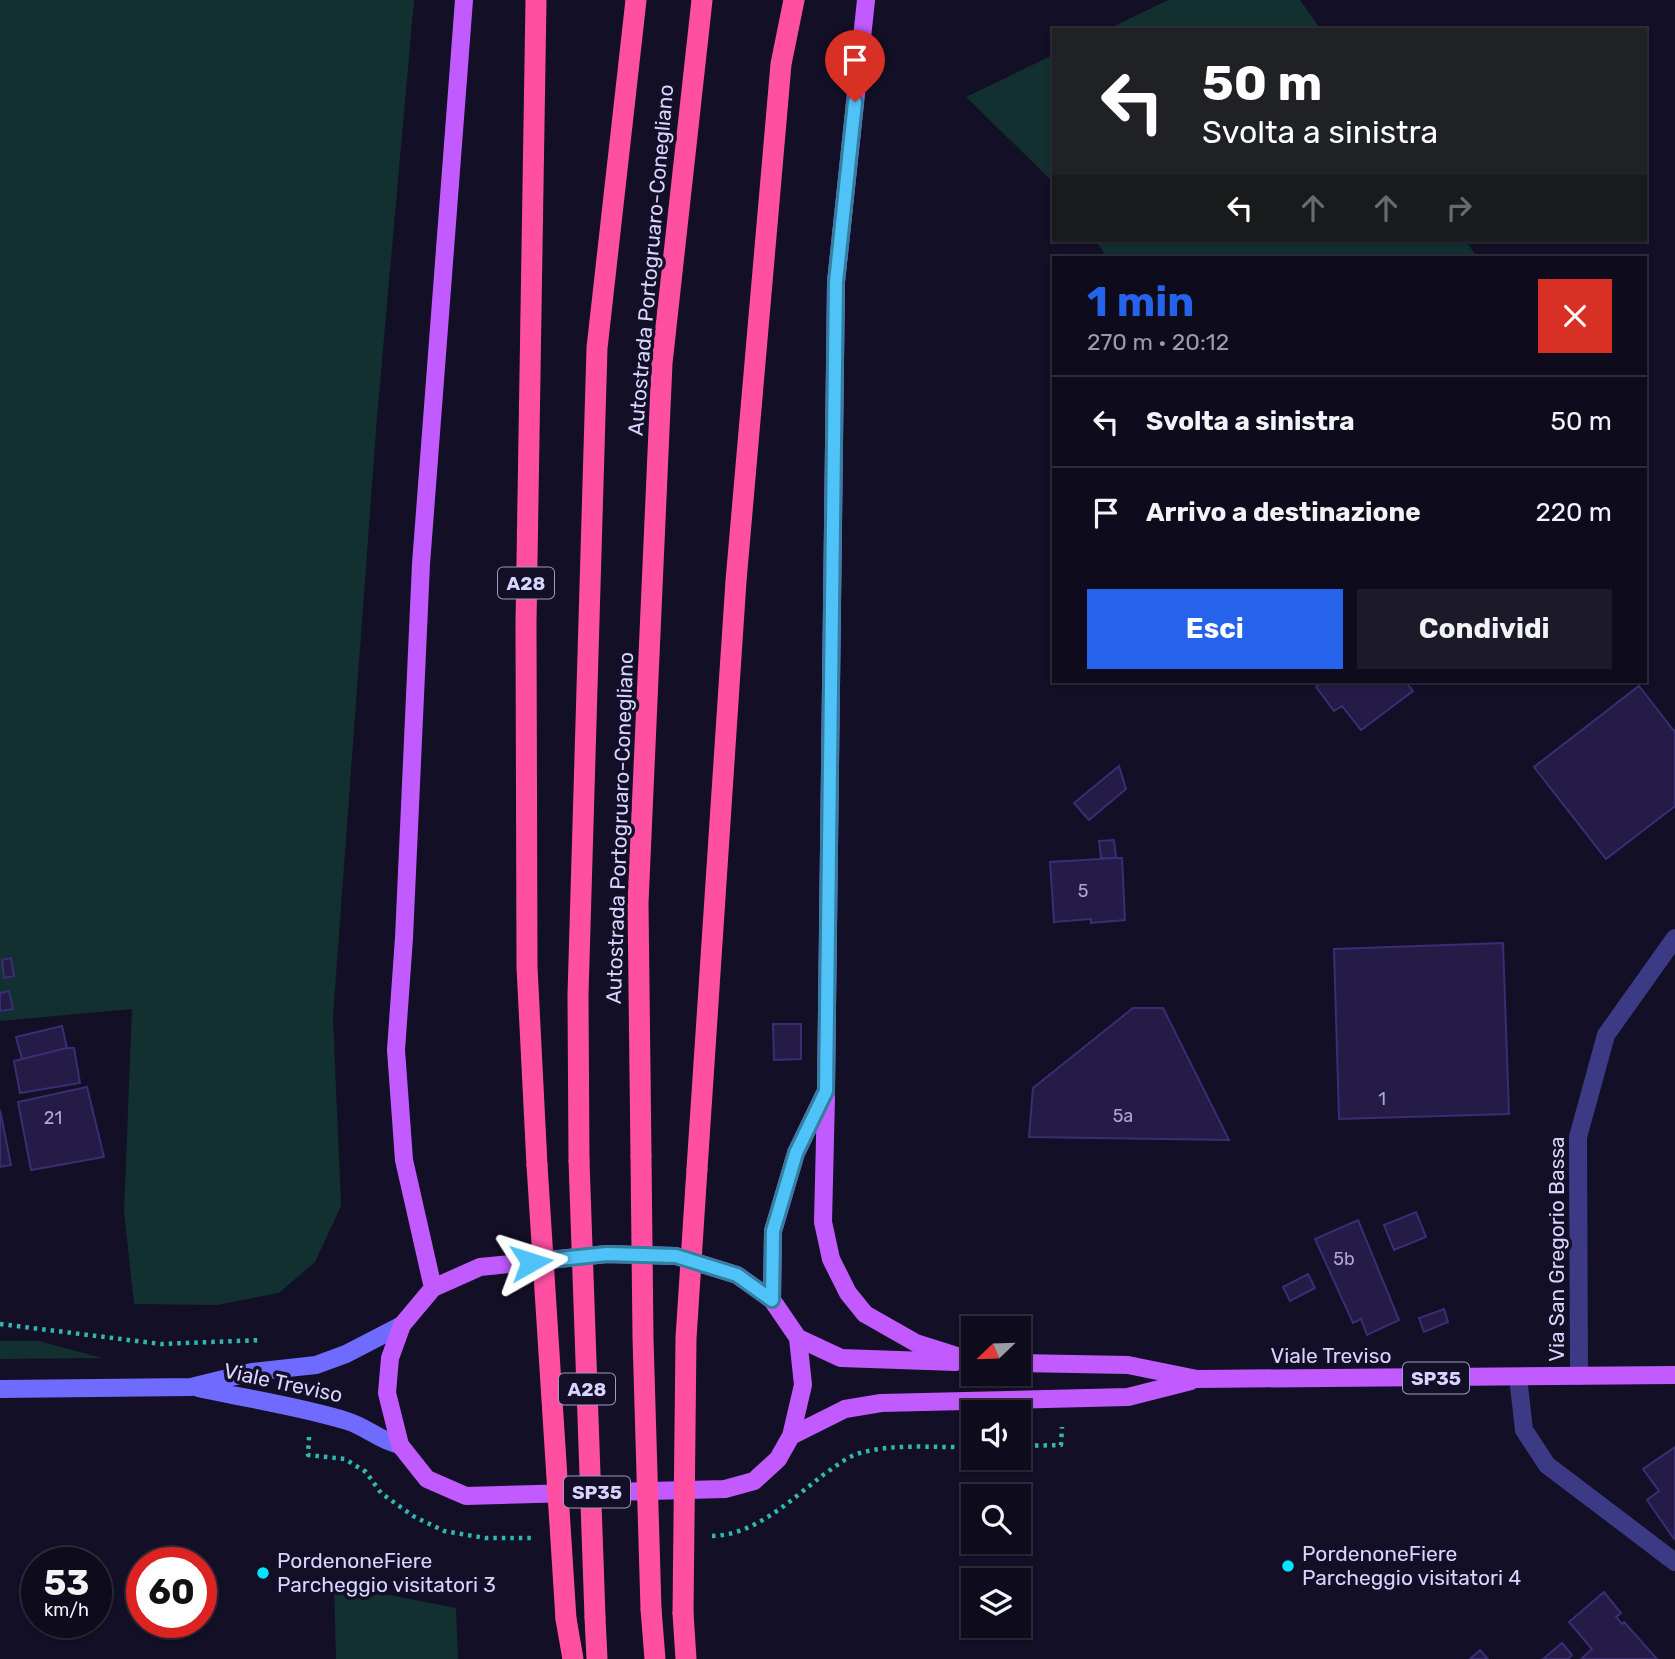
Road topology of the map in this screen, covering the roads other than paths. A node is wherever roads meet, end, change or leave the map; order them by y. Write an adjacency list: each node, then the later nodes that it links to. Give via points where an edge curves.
1 (464, 0): 9 (main road, via 421,564 397,1050 404,1160)
2 (536, 0): 25 (highway, A28, bridge, via 526,623 527,967 566,1619)
3 (636, 0): 26 (highway, Autostrada Portogruaro-Conegliano / A28, bridge, via 597,348 578,995 579,1161)
4 (702, 0): 27 (highway, Autostrada Portogruaro-Conegliano / A28, bridge, via 662,363 638,903 643,1338)
5 (794, 0): 28 (highway, bridge, via 781,64 738,554 697,1169 686,1338)
6 (866, 0): 8 (main road, via 836,282)
7 (1675, 938): 17 (street, Via San Gregorio Bassa, via 1606,1035 1578,1137)
8 (826, 1091): 10 (main road, via 796,1153 773,1231); 13 (main road, via 823,1222 831,1259 848,1293 864,1314 916,1343)
9 (433, 1288): 10 (main road, Viale Treviso / SP35, via 480,1267 607,1254 649,1255 676,1256 737,1275); 11 (main road, Viale Treviso / SP35)
10 (772, 1300): 12 (main road, Viale Treviso / SP35)
11 (402, 1325): 20 (main road, Viale Treviso, via 316,1365 253,1372); 23 (main road, Viale Treviso / SP35, via 390,1359 387,1393)
12 (798, 1338): 14 (main road, via 841,1358); 22 (main road, Viale Treviso / SP35, via 803,1385)
13 (961, 1358)
14 (961, 1362)
15 (1031, 1363): 19 (main road, Viale Treviso / SP35, via 1128,1365)
16 (1675, 1375): 17 (main road, Viale Treviso / SP35)
17 (1579, 1376): 18 (main road, Viale Treviso / SP35)
18 (1518, 1377): 19 (main road, Viale Treviso / SP35); 24 (street, via 1524,1430 1547,1465)
19 (1197, 1379): 22 (main road, Viale Treviso / SP35, via 1128,1397 881,1403 845,1409)
20 (191, 1387): 21 (main road, Viale Treviso); 23 (main road, Viale Treviso, via 311,1410 354,1423 383,1441)
21 (0, 1389)
22 (791, 1436): 23 (main road, Viale Treviso / SP35, via 778,1459 754,1481 725,1489 466,1496 427,1479)
23 (400, 1445)
24 (1675, 1562)
25 (573, 1659)
26 (597, 1659)
27 (655, 1659)
28 (686, 1659)

